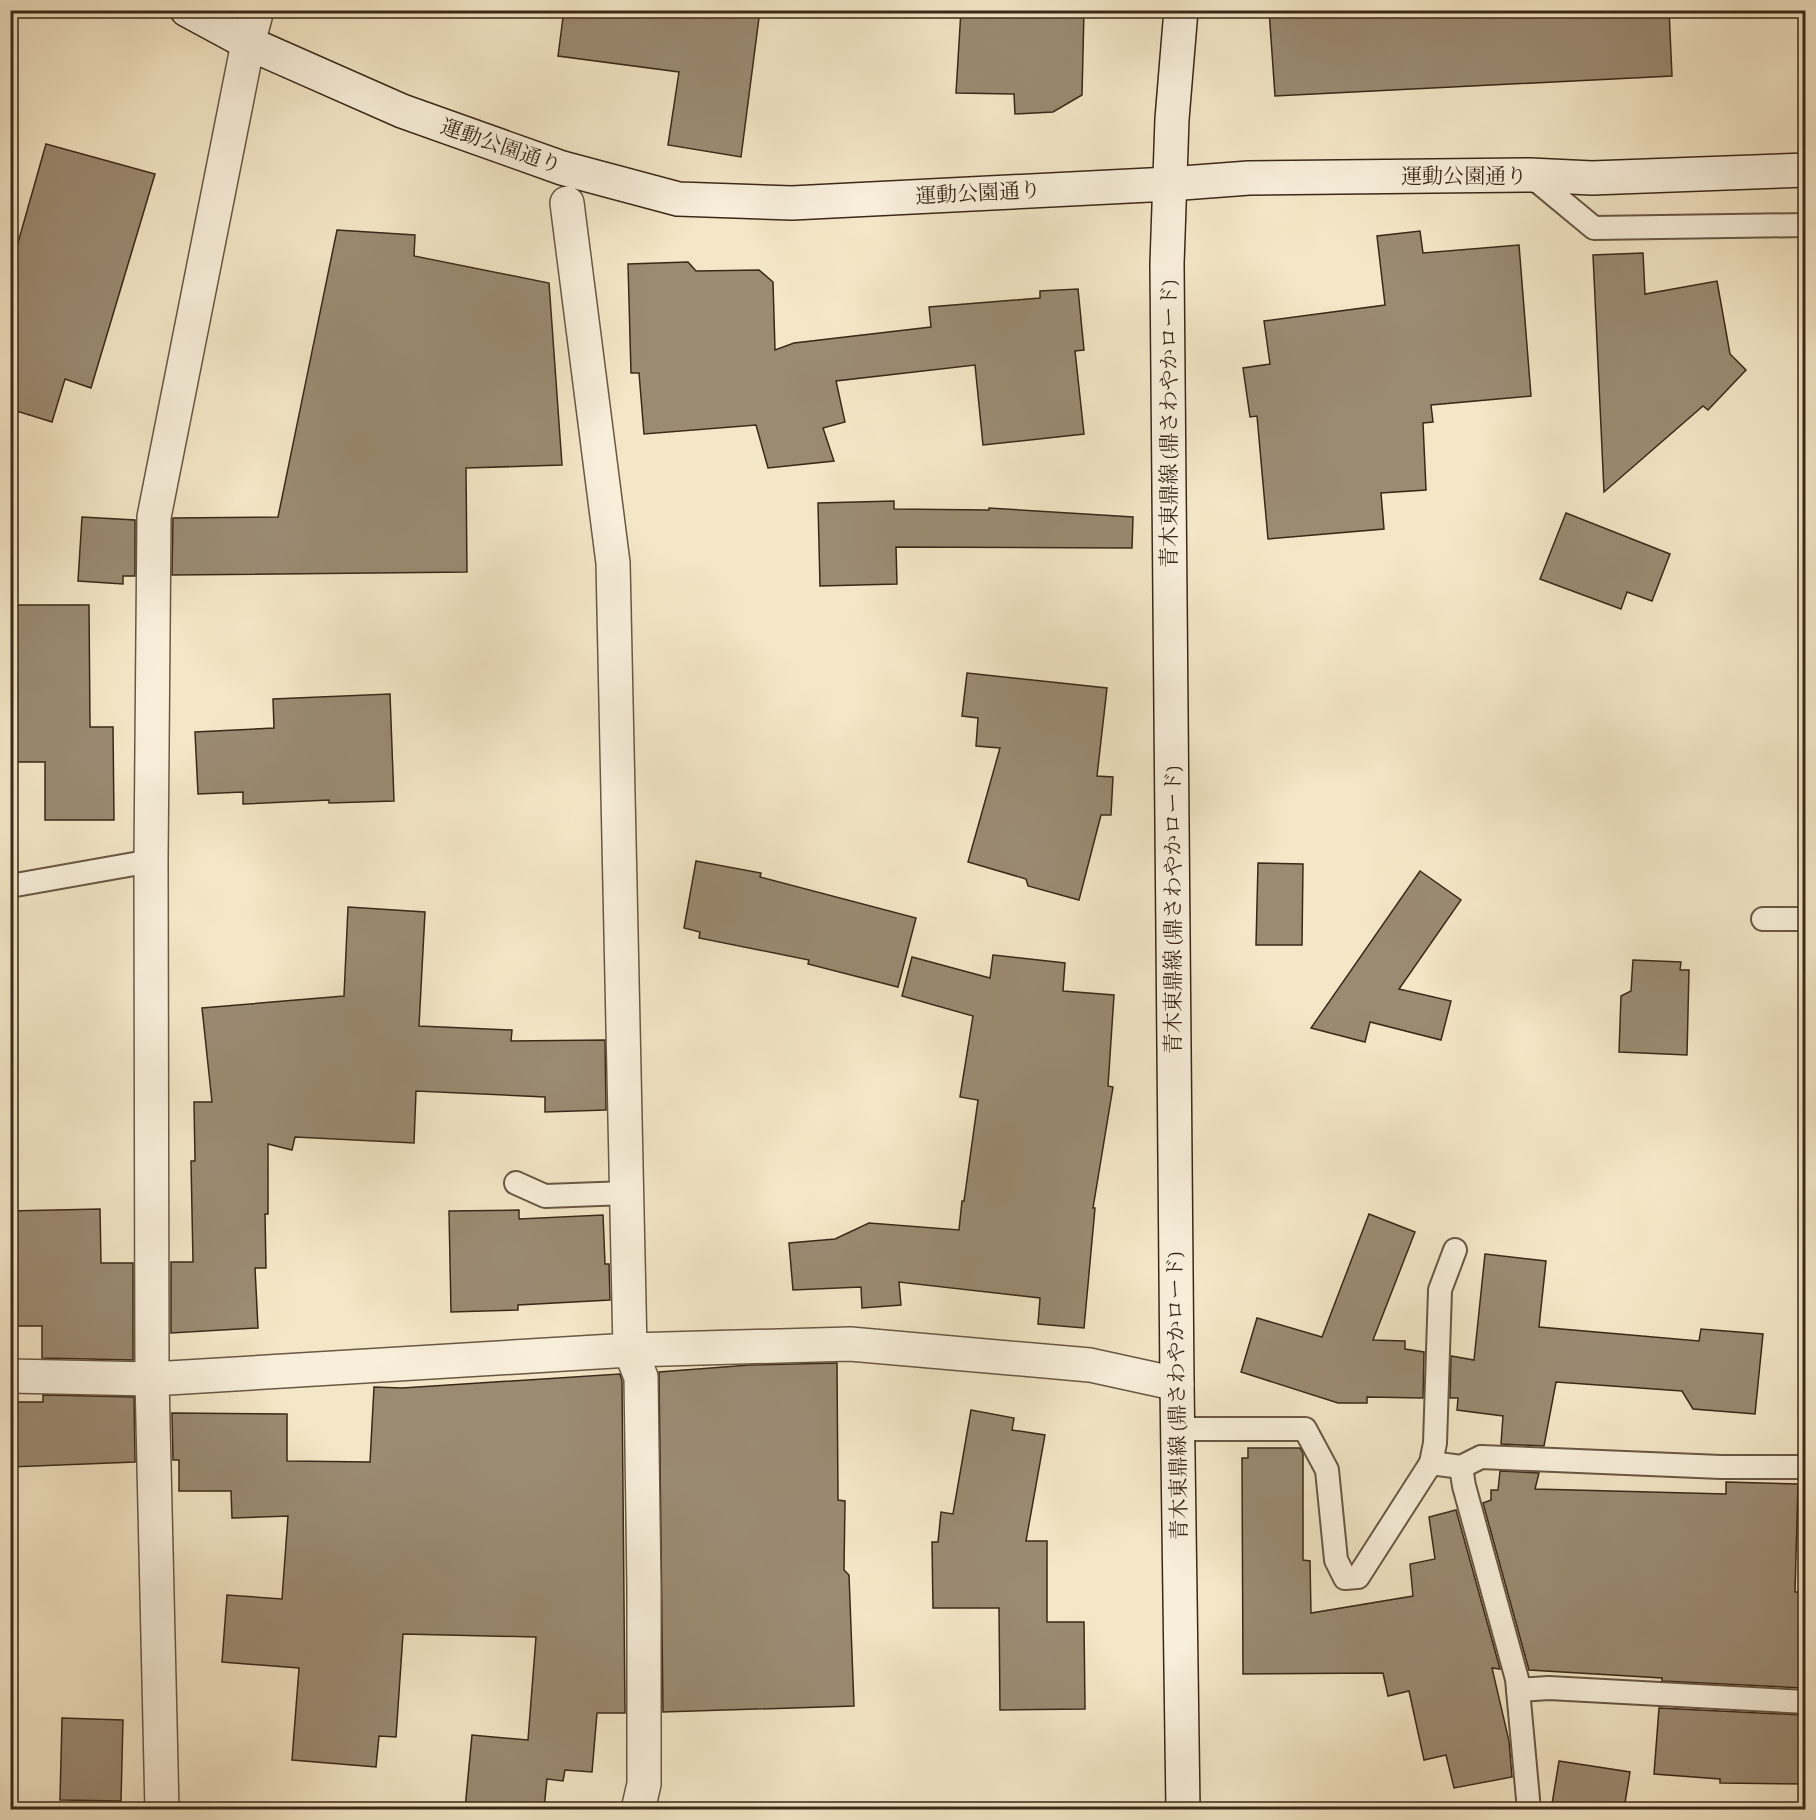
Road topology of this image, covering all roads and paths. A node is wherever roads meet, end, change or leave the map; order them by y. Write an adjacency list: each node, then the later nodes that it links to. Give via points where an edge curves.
1 (187, 10): 4 (street, 運動公園通り)
2 (257, 10): 4 (street)
3 (1181, 10): 7 (street, 青木東鼎線 (鼎さわやかロード))
4 (248, 43): 7 (street, 運動公園通り, via 412,115 562,168 678,199 792,203); 10 (street, via 154,517)
5 (1806, 170): 6 (street, 運動公園通り, via 1592,178)
6 (1530, 175): 7 (street, 運動公園通り, via 1249,178); 9 (lane, via 1594,228)
7 (1169, 184): 20 (street, 青木東鼎線 (鼎さわやかロード))
8 (567, 203): 15 (street, via 613,563)
9 (1806, 225)
10 (151, 861): 11 (lane); 19 (street)
11 (10, 886)
12 (1763, 919): 13 (lane)
13 (1806, 919)
14 (516, 1183): 15 (lane, via 544,1196)
15 (627, 1194): 17 (street)
16 (1455, 1250): 22 (lane, via 1440,1290)
17 (630, 1350): 19 (street); 20 (street, via 850,1344 1090,1365); 28 (street, via 641,1377 644,1784)
18 (10, 1376): 19 (street)
19 (152, 1378): 27 (street)
20 (1177, 1384): 21 (street, 青木東鼎線 (鼎さわやかロード))
21 (1178, 1429): 22 (lane, via 1305,1429 1327,1470 1336,1560 1345,1578 1358,1577); 29 (street, 青木東鼎線 (鼎さわやかロード))
22 (1431, 1463): 23 (lane)
23 (1461, 1467): 24 (lane, via 1481,1457); 25 (lane)
24 (1806, 1467)
25 (1518, 1690): 26 (lane, via 1549,1688); 30 (lane)
26 (1806, 1702)
27 (162, 1809)
28 (638, 1809)
29 (1183, 1809)
30 (1529, 1809)

